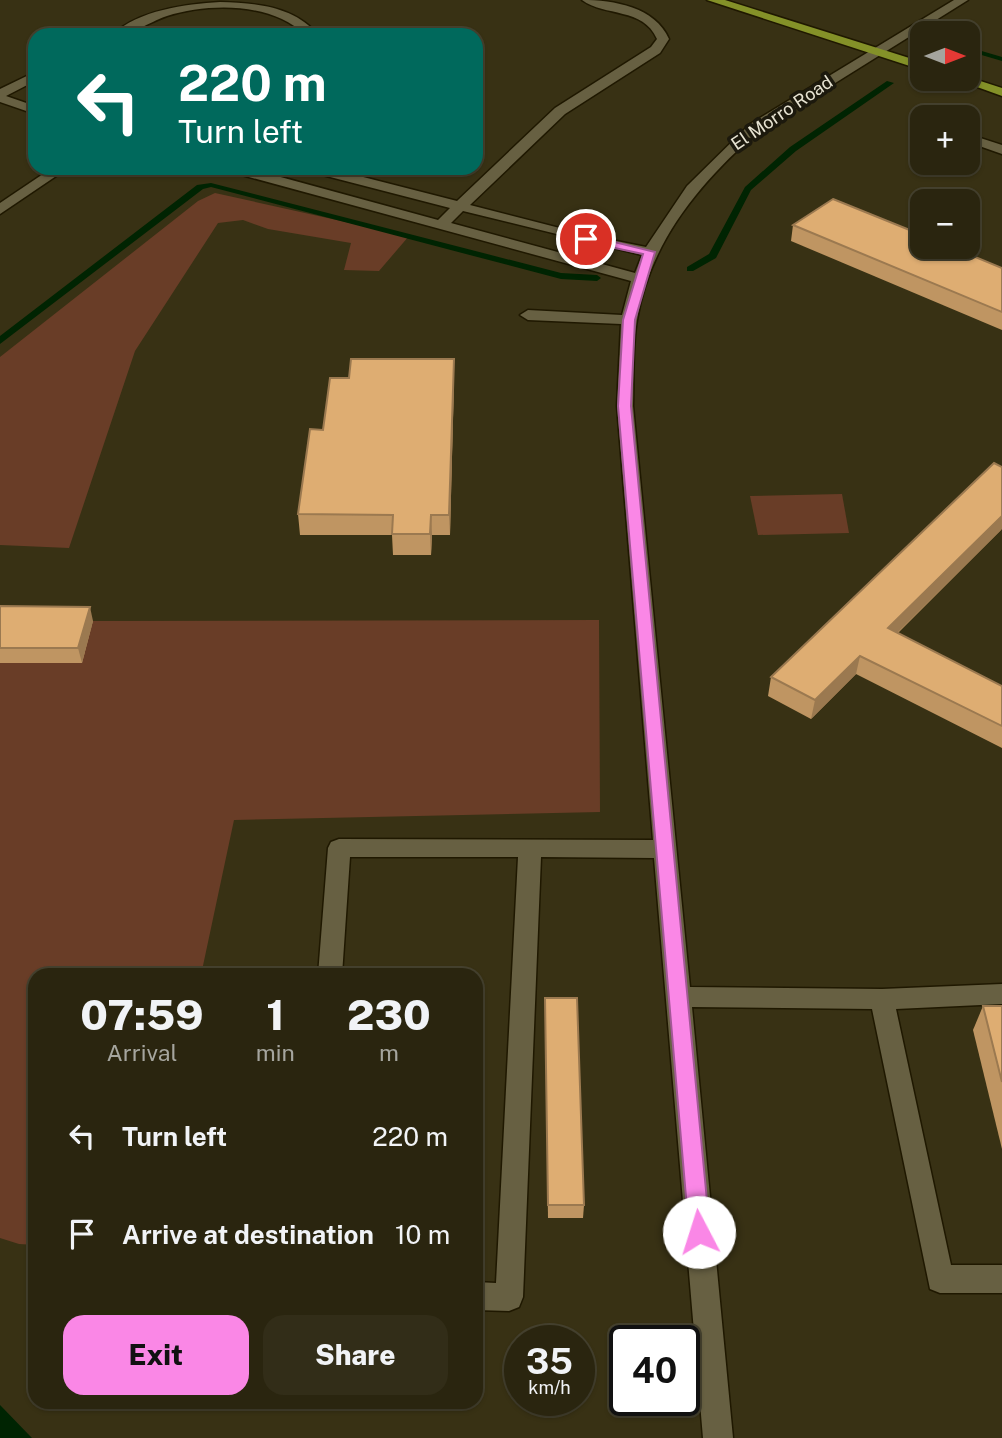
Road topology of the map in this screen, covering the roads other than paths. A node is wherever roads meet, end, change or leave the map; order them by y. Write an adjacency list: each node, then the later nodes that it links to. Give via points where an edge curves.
1 (587, 0): 20 (street, via 640,15 661,29 663,38 656,50 560,111)
2 (713, 0): 6 (main road)
3 (962, 0): 6 (street, El Morro Road)
4 (132, 28): 5 (street, via 162,13 214,2 272,8 292,15)
5 (308, 28)
6 (878, 52): 7 (main road); 23 (street, El Morro Road, via 755,127 726,150 673,211)
7 (910, 62)
8 (0, 73): 9 (street)
9 (28, 80)
10 (28, 82): 13 (street)
11 (980, 85): 12 (main road)
12 (1002, 92)
13 (0, 96): 14 (street)
14 (28, 107)
15 (980, 142): 16 (street)
16 (1002, 150)
17 (51, 175): 21 (street)
18 (257, 175): 22 (street)
19 (339, 175): 20 (street)
20 (461, 206): 22 (street); 23 (street)
21 (0, 210)
22 (440, 226): 24 (street)
23 (650, 252): 24 (street, El Morro Road)
24 (640, 279): 26 (street, El Morro Road)
25 (528, 315): 26 (street)
26 (629, 320): 28 (street, El Morro Road, via 625,406)
27 (530, 848): 28 (street); 29 (street, via 339,848); 34 (street, via 509,1297)
28 (665, 849): 31 (street, El Morro Road)
29 (330, 968)
30 (1002, 994): 32 (street)
31 (677, 997): 32 (street); 35 (street, El Morro Road)
32 (882, 999): 33 (street, via 940,1279)
33 (1002, 1279)
34 (483, 1296)
35 (718, 1438)

